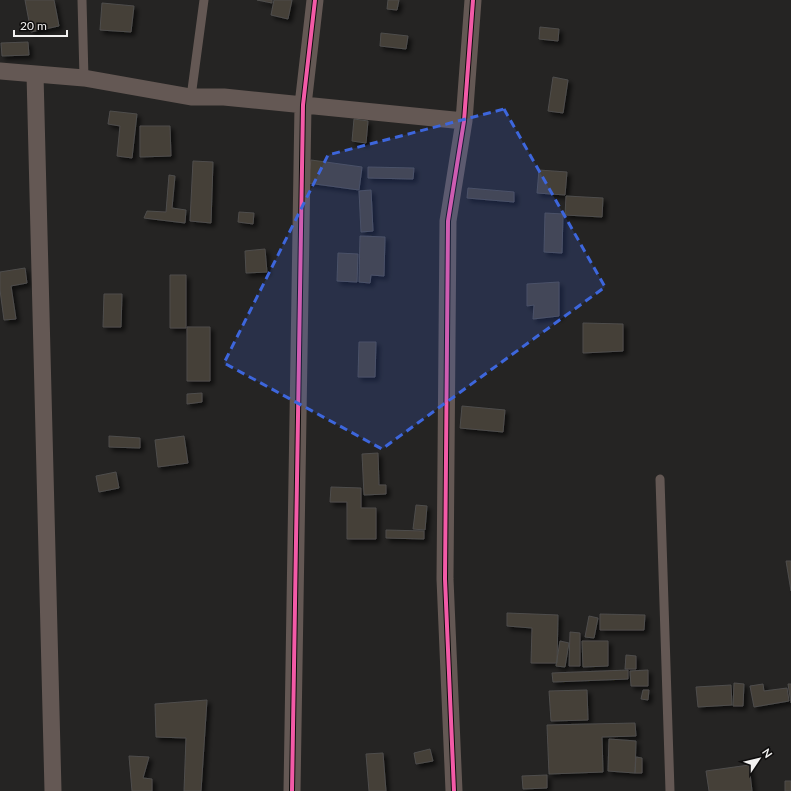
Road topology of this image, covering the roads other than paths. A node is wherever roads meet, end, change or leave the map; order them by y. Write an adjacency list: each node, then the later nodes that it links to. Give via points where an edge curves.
1 (82, 0): 7 (lane)
2 (204, 0): 8 (lane)
3 (315, 0): 9 (street)
4 (473, 0): 10 (street)
5 (0, 70): 6 (street)
6 (35, 74): 7 (street); 12 (street)
7 (84, 78): 8 (street)
8 (192, 97): 9 (street, via 224,97)
9 (303, 105): 10 (street); 13 (street)
10 (464, 121): 14 (street, via 448,221 445,579)
11 (660, 479): 15 (lane)
12 (53, 791)
13 (292, 791)
14 (454, 791)
15 (670, 791)

